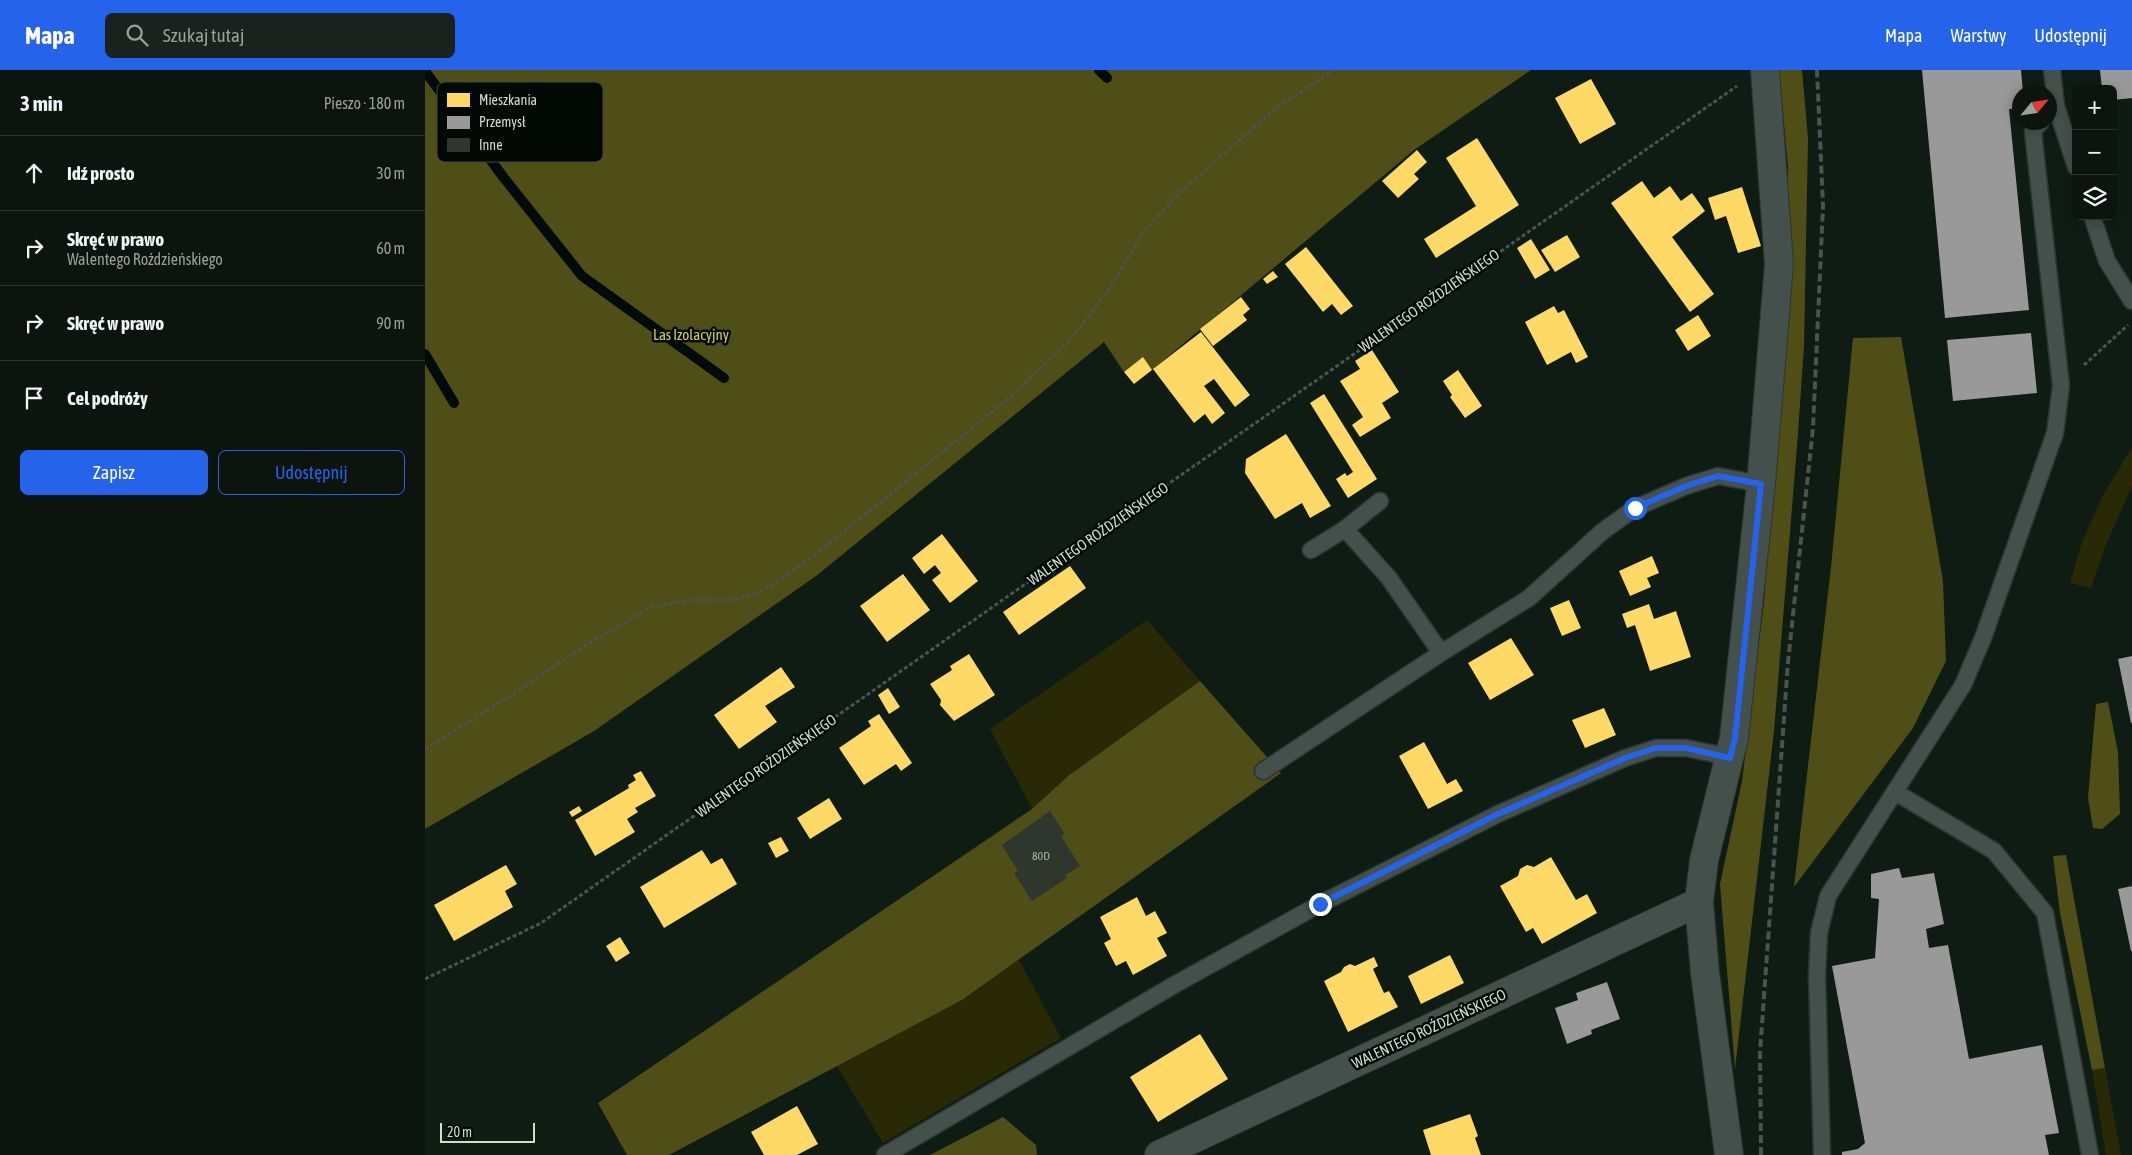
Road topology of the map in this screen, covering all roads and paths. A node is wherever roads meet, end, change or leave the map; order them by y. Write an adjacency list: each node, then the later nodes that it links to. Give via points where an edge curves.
1 (1334, 70): 17 (path, via 1275,109 1177,194 1142,234 1108,291 1067,342 1009,398 815,555 776,583 755,593 732,600 688,600 649,608)
2 (2051, 70): 4 (lane)
3 (1754, 76): 12 (street, via 1779,264); 22 (path, WALENTEGO ROŹDZIEŃSKIEGO, via 541,923)
4 (2052, 85)
5 (2057, 119): 7 (lane)
6 (2035, 130): 11 (lane)
7 (2072, 157)
8 (2093, 220): 9 (lane, via 2107,260)
9 (2132, 301)
10 (2132, 322): 11 (path)
11 (2061, 386): 20 (lane, via 2055,433 1983,638 1963,685)
12 (1761, 484): 16 (lane, via 1718,476 1635,508 1603,530 1529,598); 18 (street, via 1735,738)
13 (1380, 501): 14 (lane)
14 (1345, 529): 15 (lane); 16 (lane, via 1389,578)
15 (1311, 550)
16 (1441, 653): 19 (lane)
17 (425, 748)
18 (1730, 758): 21 (street, via 1704,860); 23 (lane, via 1686,748 1656,748 1625,758 1498,814 1320,904 1174,985)
19 (1263, 771)
20 (1895, 792): 26 (lane, via 1828,896 1819,933 1817,976); 27 (lane, via 1994,851 2045,913)
21 (1699, 902): 24 (street, WALENTEGO ROŹDZIEŃSKIEGO); 25 (street)
22 (425, 980)
23 (885, 1155)
24 (1159, 1155)
25 (1729, 1155)
26 (1822, 1155)
27 (2090, 1155)

